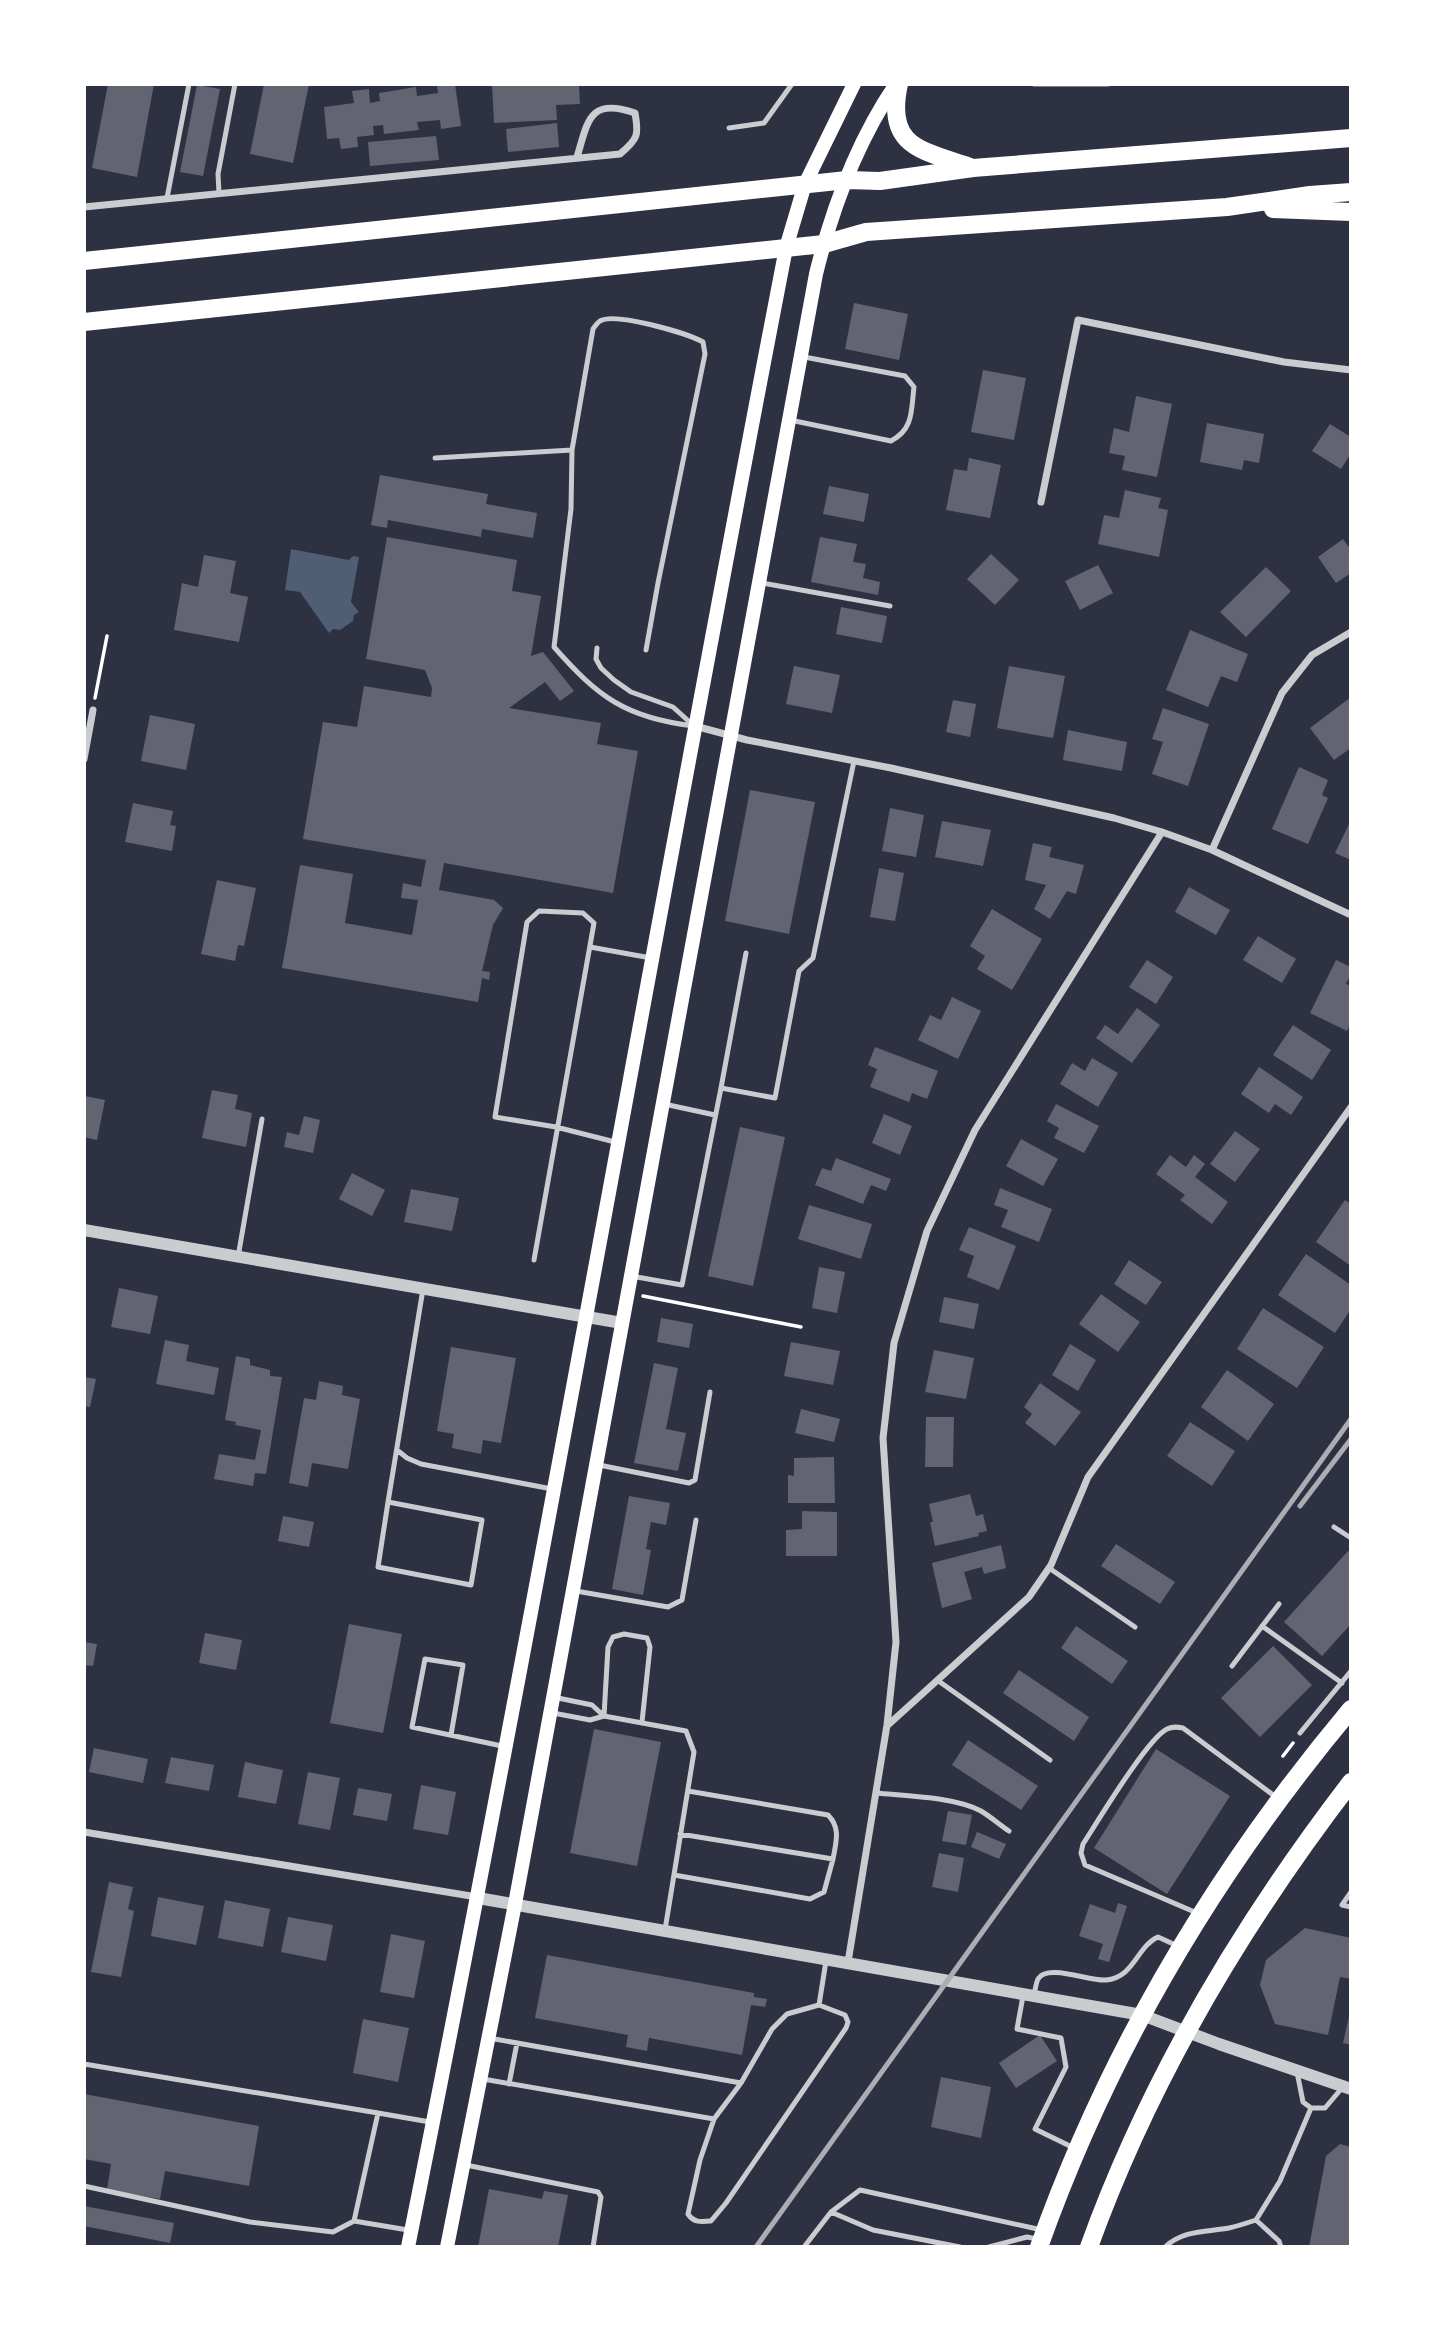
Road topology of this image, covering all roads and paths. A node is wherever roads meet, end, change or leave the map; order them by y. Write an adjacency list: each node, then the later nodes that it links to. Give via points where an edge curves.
1 (188, 84): 16 (lane)
2 (235, 84): 15 (lane, via 218,174)
3 (792, 84): 8 (lane, via 764,123)
4 (854, 84): 13 (main road)
5 (897, 84): 11 (main road, via 895,111 905,138 921,150); 12 (main road)
6 (1034, 84): 7 (lane)
7 (1108, 84)
8 (729, 128)
9 (1351, 138): 11 (main road)
10 (577, 157): 10 (street, via 589,119 605,107 635,113 638,131 633,144 620,154); 15 (street)
11 (974, 168): 12 (main road, via 880,181)
12 (847, 180): 13 (main road); 20 (main road)
13 (805, 184): 21 (main road); 22 (main road)
14 (1351, 192): 18 (main road)
15 (219, 193): 16 (street)
16 (167, 198): 17 (street)
17 (84, 207)
18 (1227, 207): 19 (main road); 20 (main road, via 866,232)
19 (1351, 212)
20 (824, 244): 21 (main road); 24 (main road)
21 (786, 248): 23 (main road); 37 (main road)
22 (84, 261)
23 (84, 322)
24 (800, 357): 26 (main road); 26 (lane, via 905,376 914,387 910,420 904,434 891,441)
25 (1351, 370): 29 (street, via 1284,362 1078,320)
26 (789, 420): 30 (main road)
27 (572, 450): 28 (lane); 35 (lane, via 593,329 601,320 633,320 703,342 705,354); 37 (lane, via 571,509 554,647 580,677 617,703 643,717)
28 (435, 458)
29 (1041, 502)
30 (759, 582): 31 (lane); 38 (main road)
31 (890, 606)
32 (1351, 632): 42 (street, via 1312,655 1283,693)
33 (107, 636): 36 (path)
34 (597, 648): 37 (lane, via 596,659 614,680 631,692 673,708)
35 (646, 650)
36 (93, 710): 39 (street)
37 (694, 726): 38 (street); 46 (main road)
38 (730, 736): 40 (street); 48 (main road)
39 (84, 759)
40 (854, 761): 41 (street); 47 (lane, via 813,958 799,971 775,1098)
41 (1162, 832): 42 (street); 85 (street, via 975,1130 927,1231 894,1343 883,1438 896,1642)
42 (1212, 850): 43 (street)
43 (1351, 915)
44 (590, 947): 46 (lane); 52 (lane); 52 (lane, via 594,923 583,913 539,911 527,922 495,1117)
45 (746, 953): 47 (lane)
46 (651, 958): 53 (main road)
47 (721, 1088): 50 (lane)
48 (662, 1104): 50 (lane); 57 (main road)
49 (1351, 1108): 71 (street, via 1088,1477)
50 (715, 1115): 57 (lane, via 682,1284)
51 (262, 1119): 55 (lane)
52 (556, 1127): 53 (lane); 56 (lane)
53 (617, 1143): 60 (main road)
54 (84, 1230): 55 (street)
55 (238, 1257): 58 (street)
56 (534, 1260)
57 (630, 1276): 61 (main road)
58 (423, 1289): 60 (street); 64 (lane)
59 (643, 1296): 62 (path)
60 (585, 1316): 61 (street); 66 (main road)
61 (622, 1322): 65 (main road)
62 (801, 1327)
63 (710, 1392): 65 (lane, via 695,1480 689,1483)
64 (397, 1450): 66 (lane, via 421,1464); 67 (lane)
65 (596, 1465): 72 (main road)
66 (553, 1490): 88 (main road)
67 (388, 1502): 67 (lane, via 378,1567 471,1585 482,1520)
68 (696, 1520): 72 (lane, via 682,1600 668,1606)
69 (1334, 1527): 70 (lane)
70 (1351, 1538)
71 (1049, 1568): 75 (lane); 78 (street, via 1029,1597)
72 (573, 1590): 80 (main road)
73 (1279, 1604): 74 (lane)
74 (1262, 1626): 76 (lane); 79 (lane)
75 (1135, 1628)
76 (1232, 1665)
77 (1351, 1671): 79 (lane)
78 (937, 1680): 85 (street); 89 (lane)
79 (1342, 1683): 86 (lane)
80 (553, 1698): 82 (main road); 83 (lane, via 592,1705)
81 (1351, 1709): 93 (main road)
82 (550, 1713): 83 (lane, via 590,1720); 101 (main road)
83 (604, 1716): 84 (lane); 84 (lane, via 608,1647 613,1637 624,1634 647,1638 650,1647)
84 (642, 1722): 91 (lane, via 686,1731 694,1752)
85 (887, 1725): 92 (street)
86 (1300, 1733)
87 (451, 1735): 87 (lane, via 412,1727 425,1659 463,1665); 88 (lane)
88 (506, 1747): 100 (main road)
89 (1049, 1760)
90 (1351, 1782): 111 (main road, via 1277,1882)
91 (688, 1791): 96 (lane); 97 (lane, via 828,1815 838,1831)
92 (876, 1793): 94 (lane, via 970,1807); 107 (street)
93 (1279, 1799): 103 (main road); 103 (lane, via 1183,1728 1166,1729 1143,1754 1083,1844 1084,1865)
94 (1009, 1831)
95 (84, 1832): 100 (street)
96 (680, 1834): 97 (lane); 98 (lane)
97 (833, 1859): 98 (lane, via 824,1892 810,1899)
98 (674, 1875): 104 (lane)
99 (1351, 1892): 102 (lane, via 1342,1905)
100 (478, 1898): 101 (street); 123 (main road)
101 (515, 1904): 104 (street); 112 (main road)
102 (1351, 1907)
103 (1200, 1914): 105 (main road)
104 (665, 1930): 106 (street)
105 (1180, 1947): 108 (lane, via 1158,1937 1117,1978 1105,1981 1058,1972 1038,1978); 110 (main road)
106 (827, 1958): 107 (street); 109 (lane)
107 (848, 1962): 108 (street)
108 (1029, 1994): 110 (street); 124 (lane, via 1017,2029 1061,2038 1066,2067 1035,2129)
109 (819, 2005): 117 (lane, via 787,2014 772,2029); 122 (lane, via 845,2015 846,2028 726,2203 711,2221 699,2222 691,2219 689,2206)
110 (1142, 2015): 111 (street); 124 (main road)
111 (1185, 2031): 115 (street); 138 (main road)
112 (488, 2038): 113 (lane); 116 (main road)
113 (517, 2043): 117 (lane); 118 (lane)
114 (84, 2064): 121 (lane)
115 (1296, 2069): 119 (street); 120 (lane, via 1303,2102)
116 (480, 2078): 118 (lane); 125 (main road)
117 (741, 2082): 122 (lane)
118 (509, 2084): 122 (lane)
119 (1348, 2087): 120 (lane, via 1325,2108)
120 (1311, 2108): 128 (lane, via 1280,2181)
121 (378, 2113): 123 (lane); 129 (lane)
122 (714, 2119)
123 (433, 2123): 130 (main road)
124 (1078, 2149): 131 (main road)
125 (463, 2164): 133 (main road); 134 (lane, via 598,2192)
126 (84, 2186): 129 (lane, via 250,2222 333,2232)
127 (831, 2212): 131 (lane, via 859,2190); 135 (lane); 136 (lane, via 873,2230)
128 (1256, 2220): 139 (lane, via 1173,2239); 140 (lane)
129 (354, 2221): 130 (lane)
130 (411, 2230): 132 (main road)
131 (1042, 2239): 137 (lane, via 1027,2236)
132 (408, 2247)
133 (447, 2247)
134 (593, 2247)
135 (804, 2247)
136 (960, 2247)
137 (989, 2247)
138 (1089, 2247)
139 (1165, 2247)
140 (1281, 2247)

